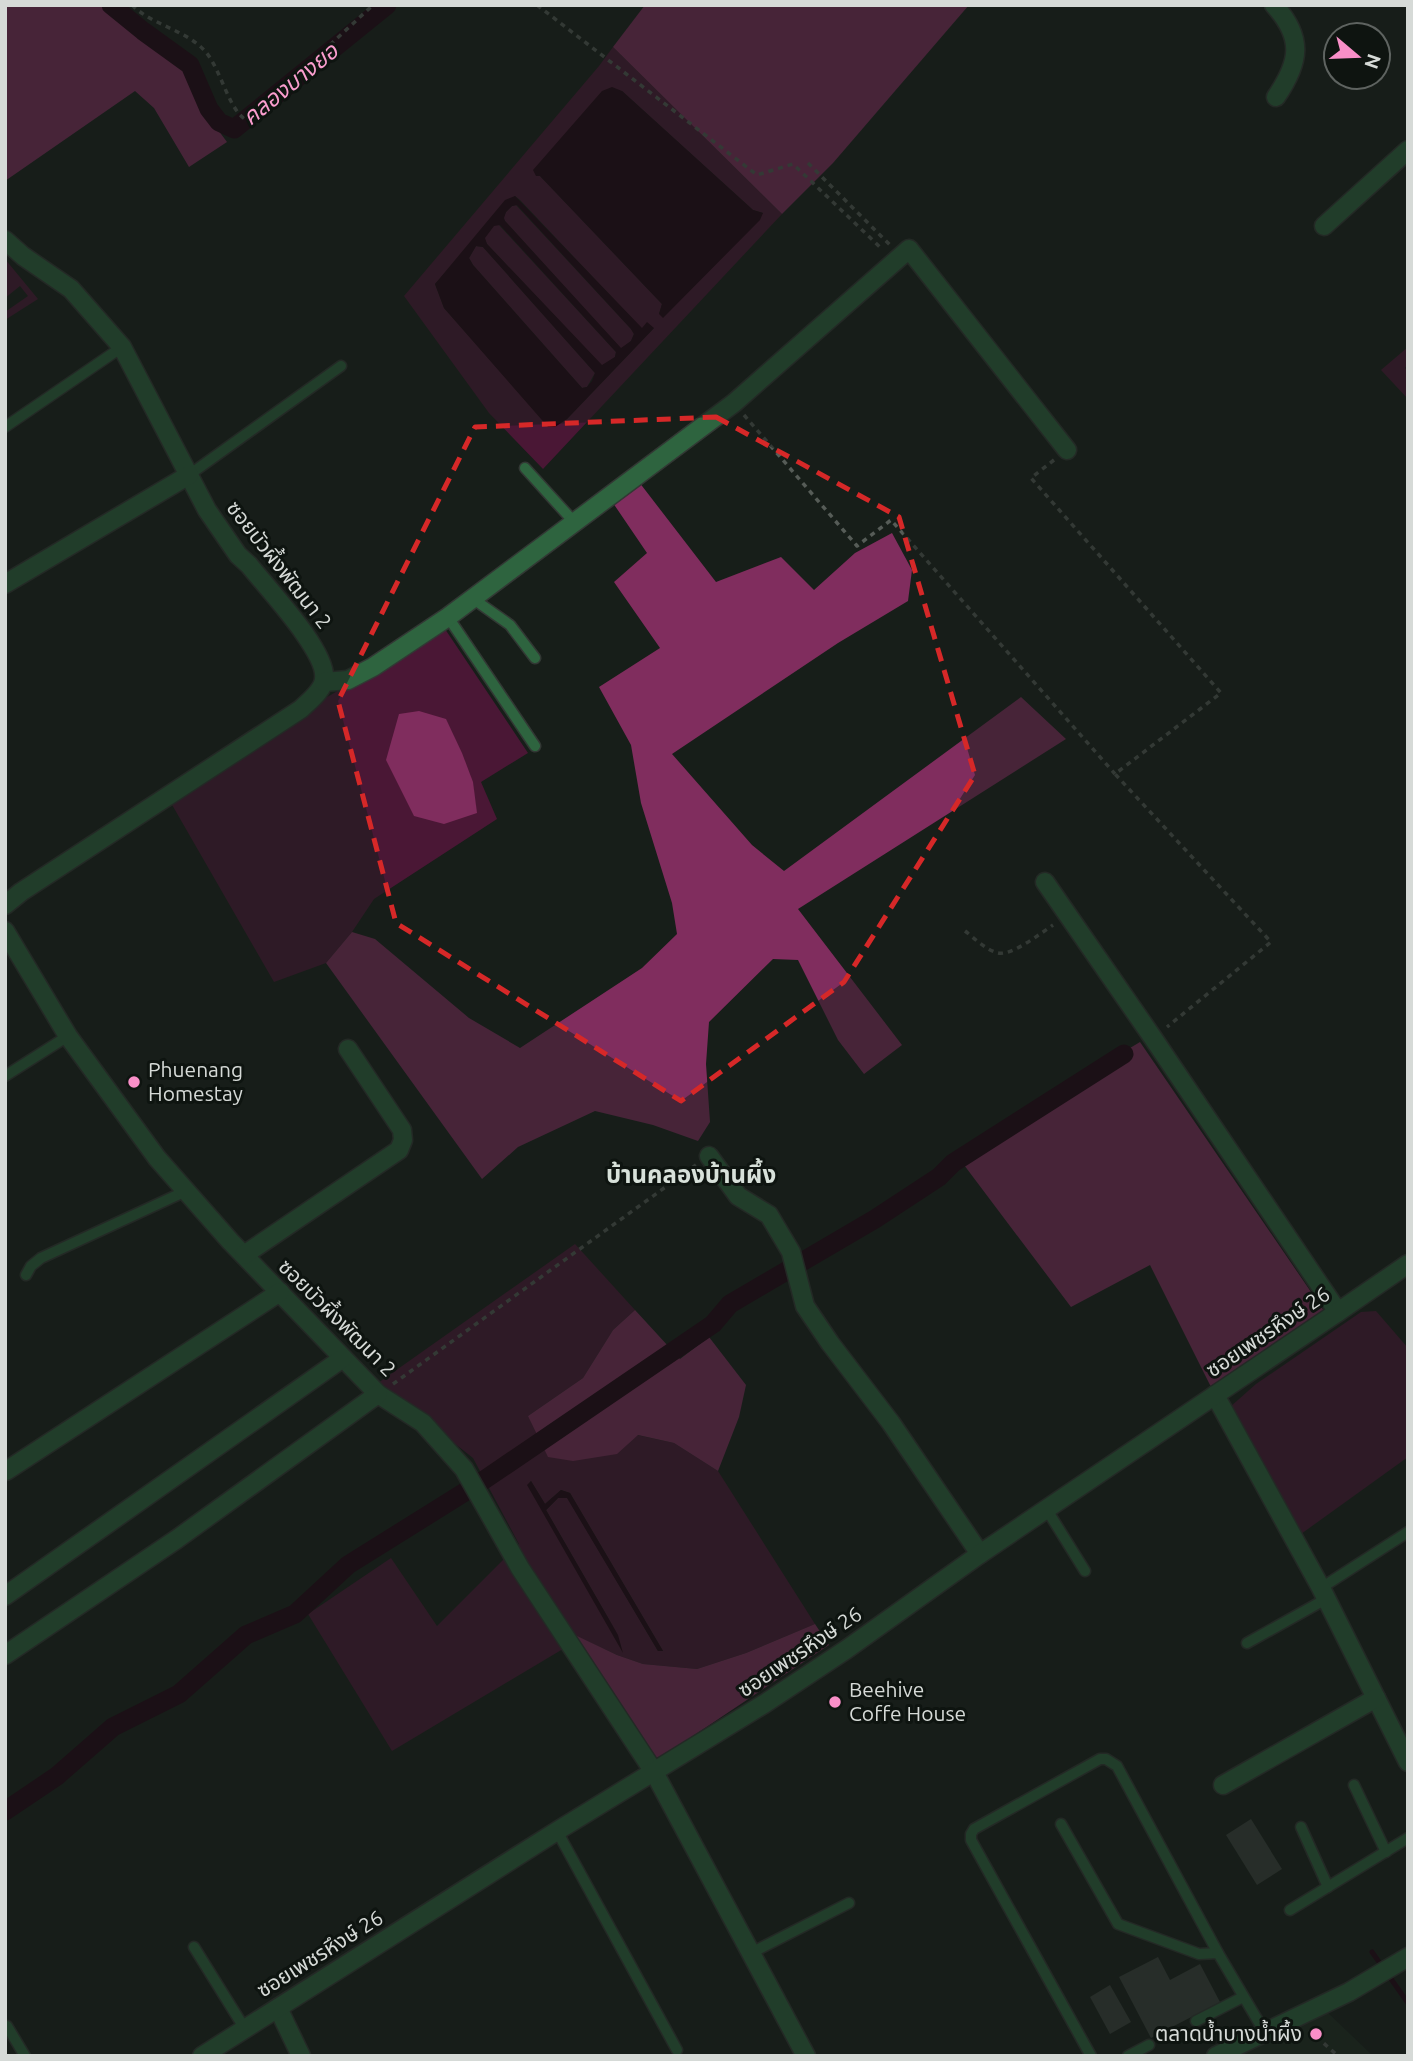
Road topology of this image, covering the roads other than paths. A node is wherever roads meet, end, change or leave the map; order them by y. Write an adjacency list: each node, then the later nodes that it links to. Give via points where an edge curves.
1 (1274, 5): 2 (street, via 1286,19 1296,48 1288,80)
2 (1276, 97)
3 (1408, 150): 4 (street)
4 (1324, 226)
5 (5, 240): 6 (street, ซอยบัวผึ้งพัฒนา 2, via 71,289)
6 (122, 347): 8 (lane); 11 (street, ซอยบัวผึ้งพัฒนา 2)
7 (341, 366): 11 (lane)
8 (5, 427)
9 (1067, 450): 12 (street, via 909,249 734,403)
10 (525, 468): 12 (lane)
11 (189, 475): 13 (street); 17 (street, ซอยบัวผึ้งพัฒนา 2, via 238,555 314,646 324,666)
12 (575, 523): 14 (street)
13 (5, 584)
14 (472, 598): 15 (street); 16 (lane, via 510,625)
15 (448, 617): 17 (street, via 348,680); 18 (lane)
16 (535, 658)
17 (324, 681): 20 (street, via 301,709)
18 (536, 746)
19 (1045, 882): 31 (street)
20 (5, 905)
21 (5, 931): 22 (street, ซอยบัวผึ้งพัฒนา 2)
22 (68, 1036): 24 (lane); 26 (street, ซอยบัวผึ้งพัฒนา 2)
23 (348, 1049): 27 (street, via 402,1130 399,1150)
24 (5, 1076)
25 (709, 1156): 38 (street, via 738,1196 769,1215 792,1252 805,1306)
26 (186, 1191): 27 (street, ซอยบัวผึ้งพัฒนา 2); 29 (lane, via 41,1258)
27 (244, 1255): 30 (street, ซอยบัวผึ้งพัฒนา 2)
28 (1408, 1264): 31 (street, ซอยเพชรหึงษ์ 26)
29 (26, 1275)
30 (280, 1292): 32 (street, ซอยบัวผึ้งพัฒนา 2); 35 (street)
31 (1338, 1312): 34 (street, ซอยเพชรหึงษ์ 26)
32 (343, 1358): 33 (street, ซอยบัวผึ้งพัฒนา 2); 41 (street)
33 (378, 1394): 43 (street, via 177,1539); 46 (street, ซอยบัวผึ้งพัฒนา 2, via 423,1423 464,1469 520,1568)
34 (1215, 1395): 36 (street, ซอยเพชรหึงษ์ 26); 40 (street)
35 (6, 1471)
36 (1047, 1510): 38 (street, ซอยเพชรหึงษ์ 26); 39 (lane)
37 (1408, 1532): 40 (lane)
38 (980, 1554): 46 (street, ซอยเพชรหึงษ์ 26, via 764,1704)
39 (1084, 1571)
40 (1323, 1594): 42 (lane); 44 (street)
41 (5, 1596)
42 (1247, 1643)
43 (5, 1655)
44 (1376, 1698): 45 (street); 47 (street)
45 (1408, 1762)
46 (654, 1772): 51 (street, ซอยเพชรหึงษ์ 26); 58 (street, ซอยบัวผึ้งพัฒนา 2)
47 (1223, 1785)
48 (1354, 1785): 53 (lane)
49 (1061, 1824): 59 (lane, via 1118,1924 1199,1954)
50 (1301, 1827): 54 (lane)
51 (557, 1830): 62 (street, ซอยเพชรหึงษ์ 26); 68 (lane)
52 (1408, 1838): 53 (lane)
53 (1386, 1852): 54 (lane)
54 (1328, 1887): 56 (lane)
55 (849, 1903): 58 (lane)
56 (1290, 1910)
57 (194, 1947): 65 (lane)
58 (751, 1953): 72 (street, ซอยบัวผึ้งพัฒนา 2)
59 (1218, 1953): 61 (lane); 73 (lane, via 1117,1766 1106,1759 974,1829 971,1840)
60 (1393, 1965): 66 (street, via 1349,1992)
61 (1243, 1997): 63 (lane); 66 (lane)
62 (278, 2008): 65 (street, ซอยเพชรหึงษ์ 26); 71 (street)
63 (1196, 2021)
64 (7, 2026): 69 (lane)
65 (245, 2029): 70 (street, ซอยเพชรหึงษ์ 26)
66 (1264, 2031): 75 (street)
67 (1149, 2045): 74 (lane)
68 (677, 2050)
69 (25, 2056)
70 (202, 2056)
71 (301, 2056)
72 (806, 2056)
73 (1091, 2056)
74 (1128, 2056)
75 (1216, 2056)

